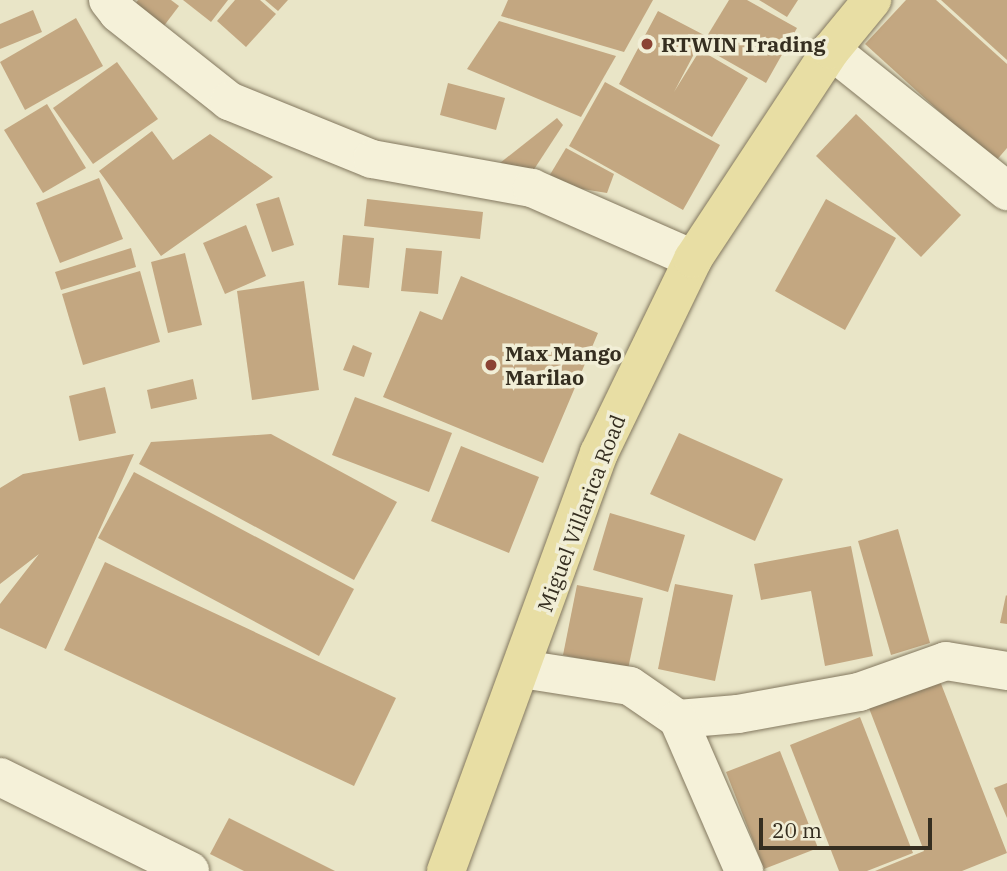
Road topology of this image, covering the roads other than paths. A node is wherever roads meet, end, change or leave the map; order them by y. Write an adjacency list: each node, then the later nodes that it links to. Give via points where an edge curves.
1 (872, 0): 3 (main road, Miguel Villarica Road)
2 (117, 4): 5 (street, via 229,100 372,159 532,188)
3 (831, 50): 4 (street); 5 (main road, Miguel Villarica Road)
4 (1007, 191)
5 (692, 259): 6 (main road, Miguel Villarica Road, via 599,453)
6 (522, 669): 8 (street, via 630,686); 11 (main road, Miguel Villarica Road)
7 (1007, 671): 8 (street, via 946,661 859,692 738,714)
8 (678, 719): 12 (street)
9 (0, 777): 10 (street)
10 (190, 871)
11 (446, 871)
12 (744, 871)

